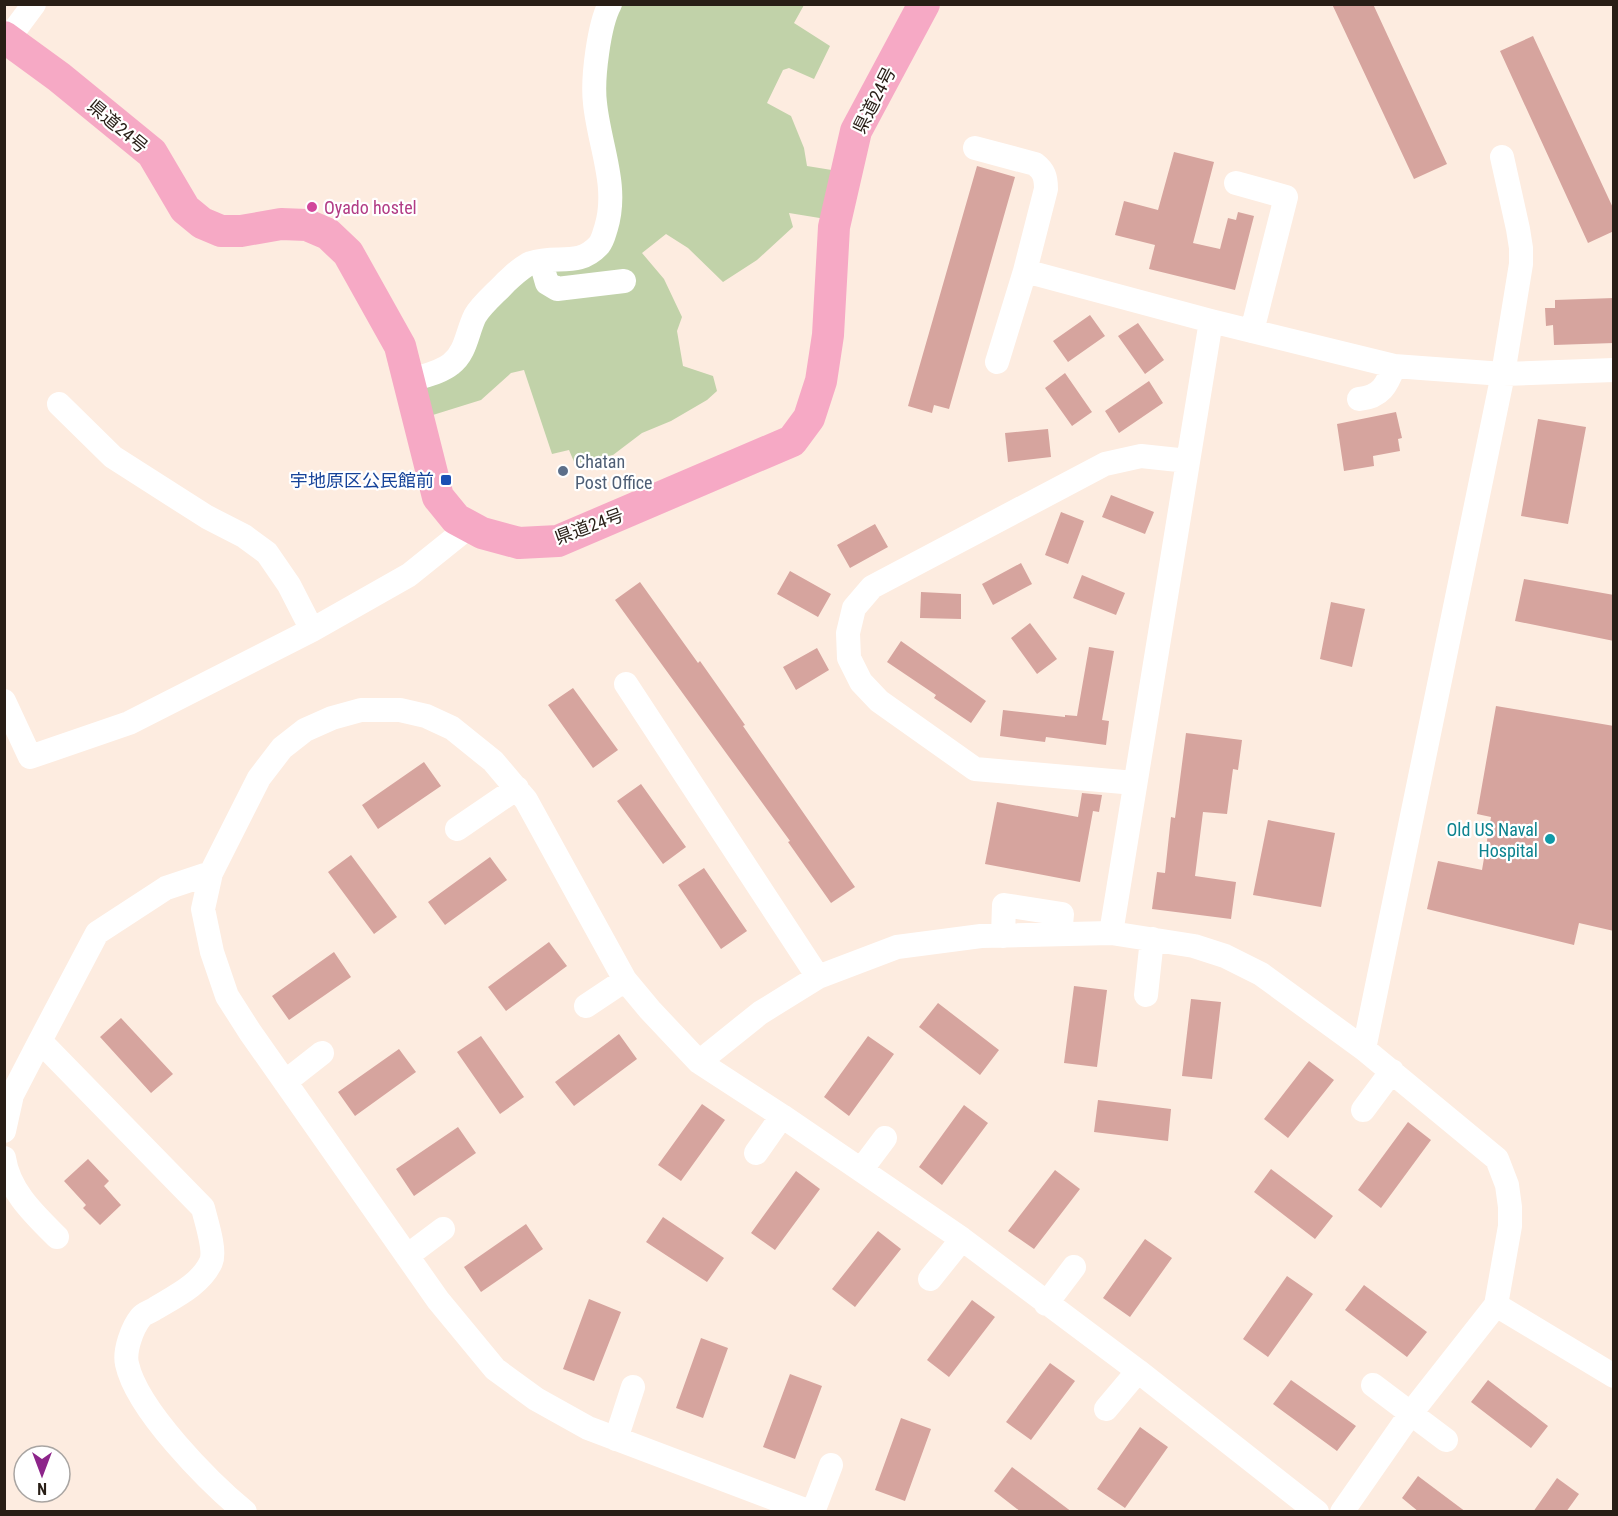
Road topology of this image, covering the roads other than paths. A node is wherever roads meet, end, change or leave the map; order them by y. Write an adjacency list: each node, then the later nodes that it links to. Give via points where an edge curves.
1 (34, 4): 4 (street)
2 (610, 4): 8 (street, via 594,78 596,113 609,180 609,217 601,243 585,257)
3 (924, 4): 21 (main road, 県道24号, via 856,130 834,227 828,335 821,381 809,418 792,441 558,541 519,543)
4 (6, 38): 17 (main road, 県道24号, via 152,153 185,209 202,222 221,231 281,224 307,225 328,234 348,253 400,346)
5 (975, 148): 9 (street, via 1035,164 1046,177)
6 (1502, 157): 16 (street, via 1521,248)
7 (1236, 183): 12 (street, via 1286,197)
8 (541, 262): 10 (street, via 547,283 557,289); 17 (street, via 519,269 476,314 460,355 450,365)
9 (1025, 271): 11 (street); 13 (street)
10 (624, 281)
11 (1211, 321): 12 (street); 20 (street)
12 (1252, 331): 14 (street)
13 (997, 362)
14 (1394, 366): 16 (street); 18 (street, via 1380,393)
15 (1614, 370): 16 (street)
16 (1503, 374): 36 (street)
17 (409, 381): 21 (main road, 県道24号, via 438,497 456,519)
18 (1359, 399)
19 (59, 404): 22 (street, via 113,457 267,553)
20 (1188, 461): 25 (street); 25 (street, via 1141,456 1105,464 872,587 854,608 848,633 849,658 861,682 879,700 975,769)
21 (470, 526): 22 (street, via 409,575)
22 (312, 630): 24 (street, via 129,723 30,757)
23 (626, 684): 31 (street)
24 (4, 701)
25 (1135, 783): 29 (street)
26 (517, 788): 27 (street); 28 (street, via 493,761 452,728 426,716 400,710 361,710 332,718 305,730 282,748 259,778); 32 (street)
27 (457, 829)
28 (211, 873): 35 (street, via 166,888 98,933); 40 (street, via 203,909 227,996)
29 (1111, 933): 30 (street); 31 (street, via 981,936 897,946)
30 (1152, 939): 33 (street); 36 (street, via 1194,946 1261,974)
31 (818, 977): 38 (street, via 760,1013)
32 (625, 980): 34 (street); 38 (street)
33 (1146, 995)
34 (586, 1006)
35 (40, 1041): 43 (street, via 12,1095); 65 (street, via 203,1208 212,1260 198,1281 141,1317 129,1340 126,1362 136,1390 163,1428 218,1490)
36 (1364, 1048): 39 (street)
37 (322, 1053): 40 (street)
38 (699, 1062): 42 (street)
39 (1392, 1071): 41 (street); 55 (street, via 1497,1159 1507,1185 1510,1226)
40 (285, 1082): 51 (street)
41 (1363, 1110)
42 (782, 1116): 45 (street); 47 (street)
43 (4, 1131)
44 (885, 1138): 47 (street)
45 (756, 1153)
46 (4, 1158): 49 (street, via 7,1174 26,1205)
47 (861, 1170): 50 (street)
48 (443, 1228): 51 (street)
49 (57, 1237)
50 (962, 1239): 53 (street); 54 (street)
51 (407, 1256): 62 (street, via 495,1369 536,1399)
52 (1074, 1267): 54 (street)
53 (930, 1278)
54 (1046, 1304): 56 (street)
55 (1496, 1305): 57 (street); 61 (street)
56 (1138, 1371): 60 (street); 67 (street)
57 (1614, 1376)
58 (1373, 1385): 61 (street)
59 (633, 1387): 62 (street)
60 (1106, 1409)
61 (1411, 1413): 63 (street); 68 (street)
62 (615, 1439): 66 (street)
63 (1446, 1440)
64 (831, 1465): 66 (street)
65 (245, 1512)
66 (812, 1512)
67 (1317, 1512)
68 (1342, 1512)

